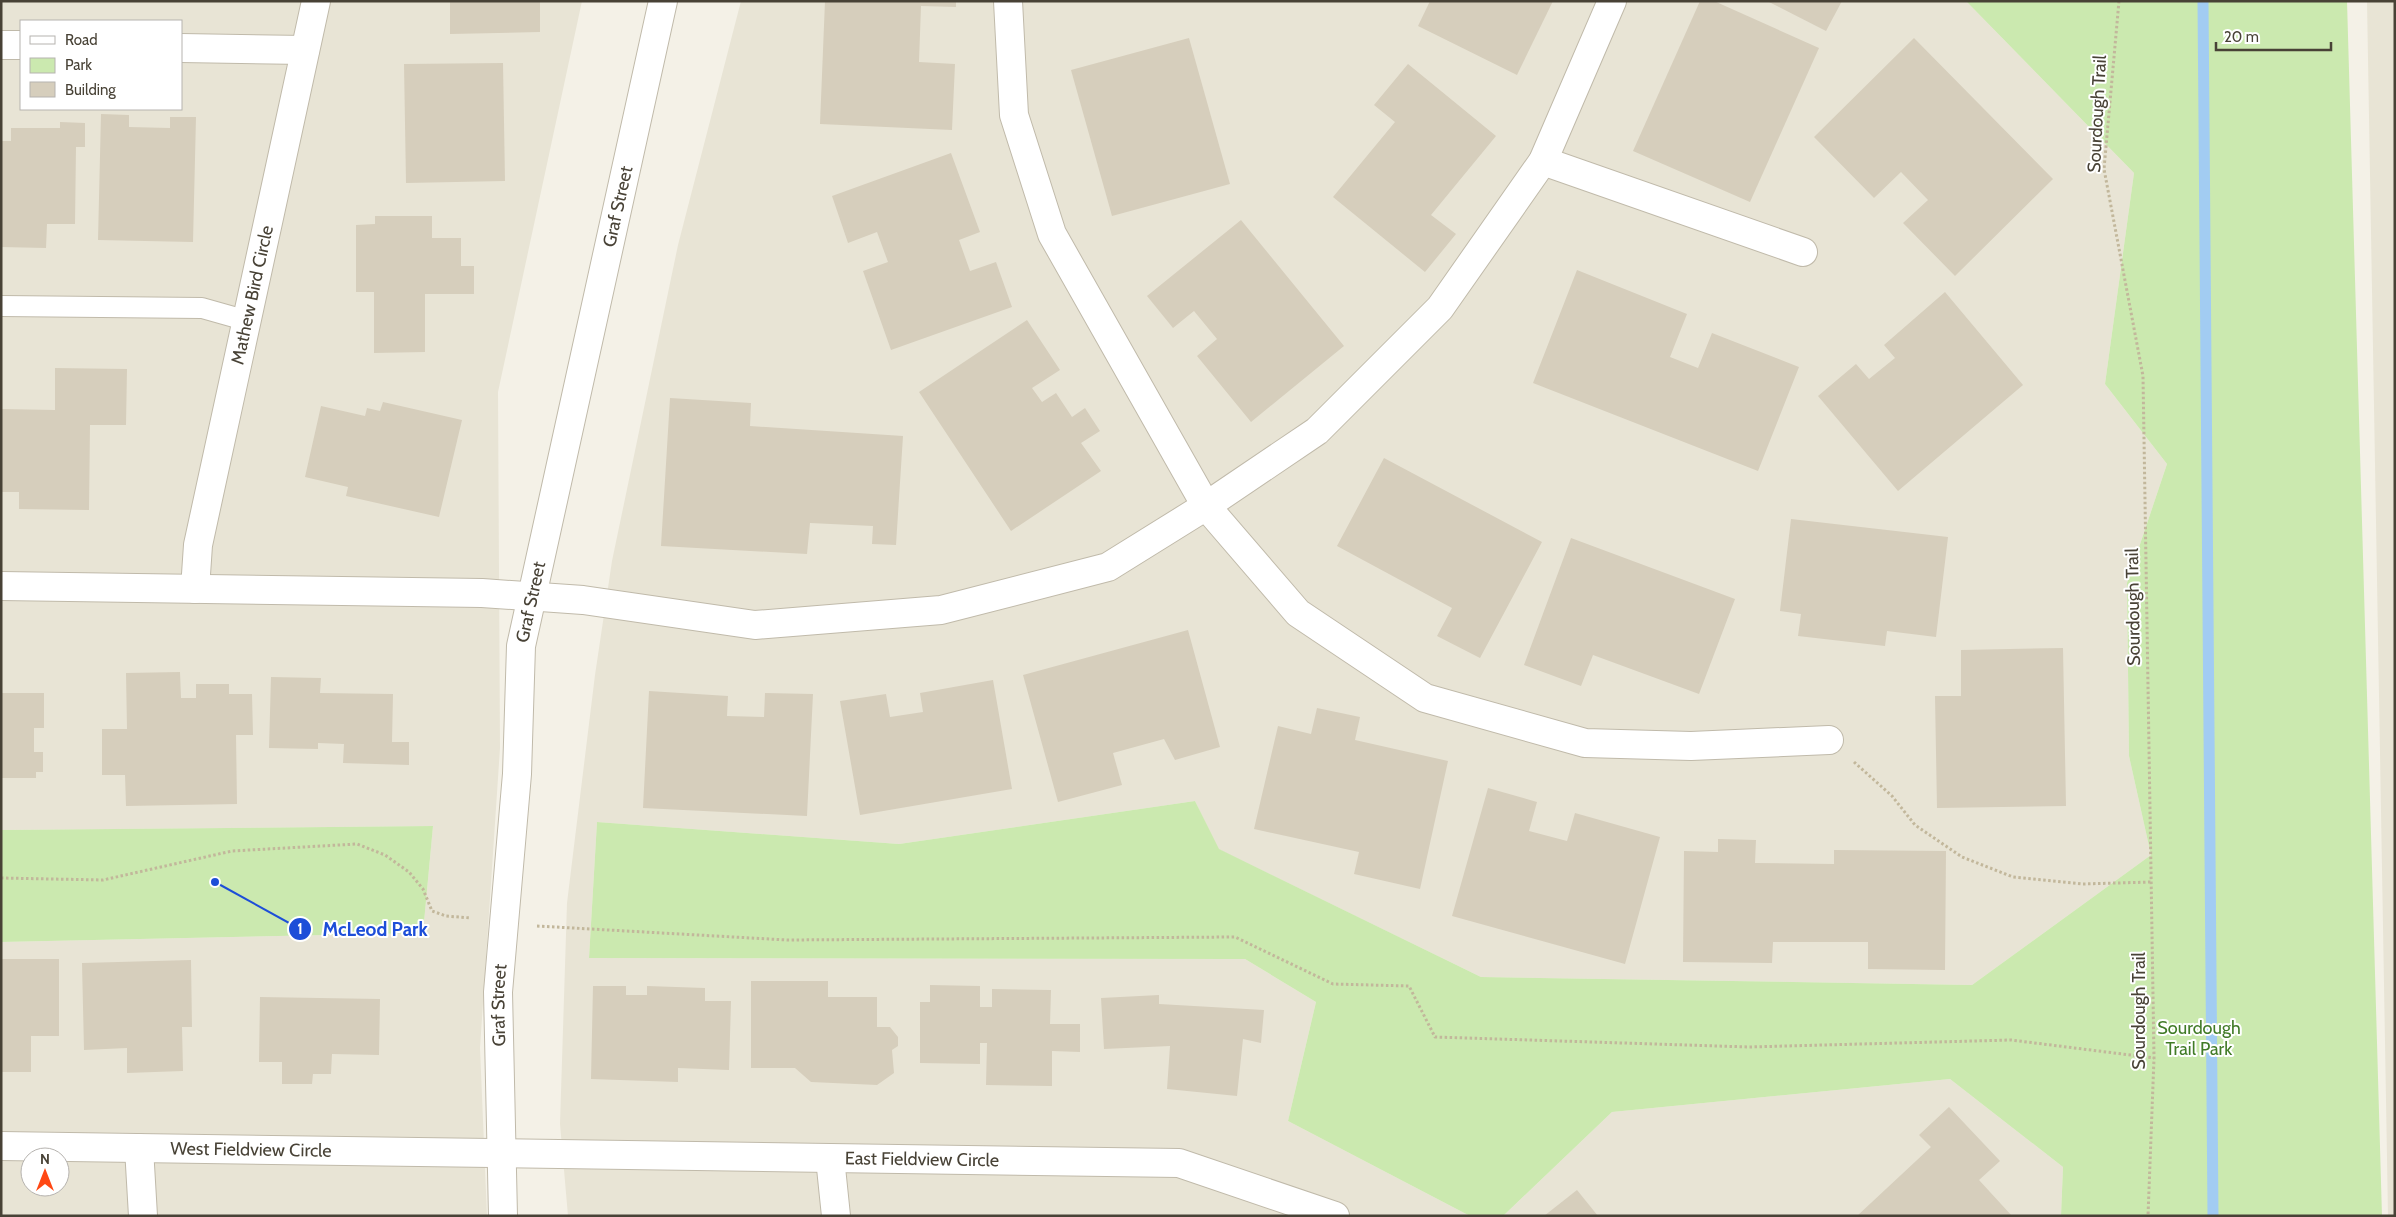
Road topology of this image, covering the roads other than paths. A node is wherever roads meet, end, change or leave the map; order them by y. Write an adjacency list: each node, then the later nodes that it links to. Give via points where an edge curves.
1 (316, 1): 8 (street, Mathew Bird Circle)
2 (663, 1): 16 (street, Graf Street)
3 (1008, 1): 13 (street, via 1014,116 1052,234)
4 (1612, 1): 9 (street)
5 (1, 45): 6 (street)
6 (20, 45)
7 (182, 48): 8 (street)
8 (306, 50): 12 (street, Mathew Bird Circle)
9 (1543, 161): 10 (street); 13 (street, via 1440,308 1317,431)
10 (1803, 252)
11 (1, 306): 12 (lane, via 202,308)
12 (248, 321): 15 (street, Mathew Bird Circle, via 198,545)
13 (1206, 506): 16 (street, via 1108,567 942,610 755,625 583,600); 17 (street, via 1298,613 1425,698 1585,743 1691,746)
14 (1, 586): 15 (street)
15 (195, 589): 16 (street)
16 (531, 596): 20 (street, Graf Street, via 521,646 517,774 498,992)
17 (1829, 740)
18 (1, 1146): 19 (street, West Fieldview Circle)
19 (139, 1148): 20 (street, West Fieldview Circle); 22 (street)
20 (501, 1154): 21 (street, East Fieldview Circle); 23 (street, Graf Street)
21 (830, 1158): 24 (street); 25 (street, East Fieldview Circle, via 1180,1164)
22 (143, 1216)
23 (503, 1216)
24 (836, 1216)
25 (1335, 1216)

